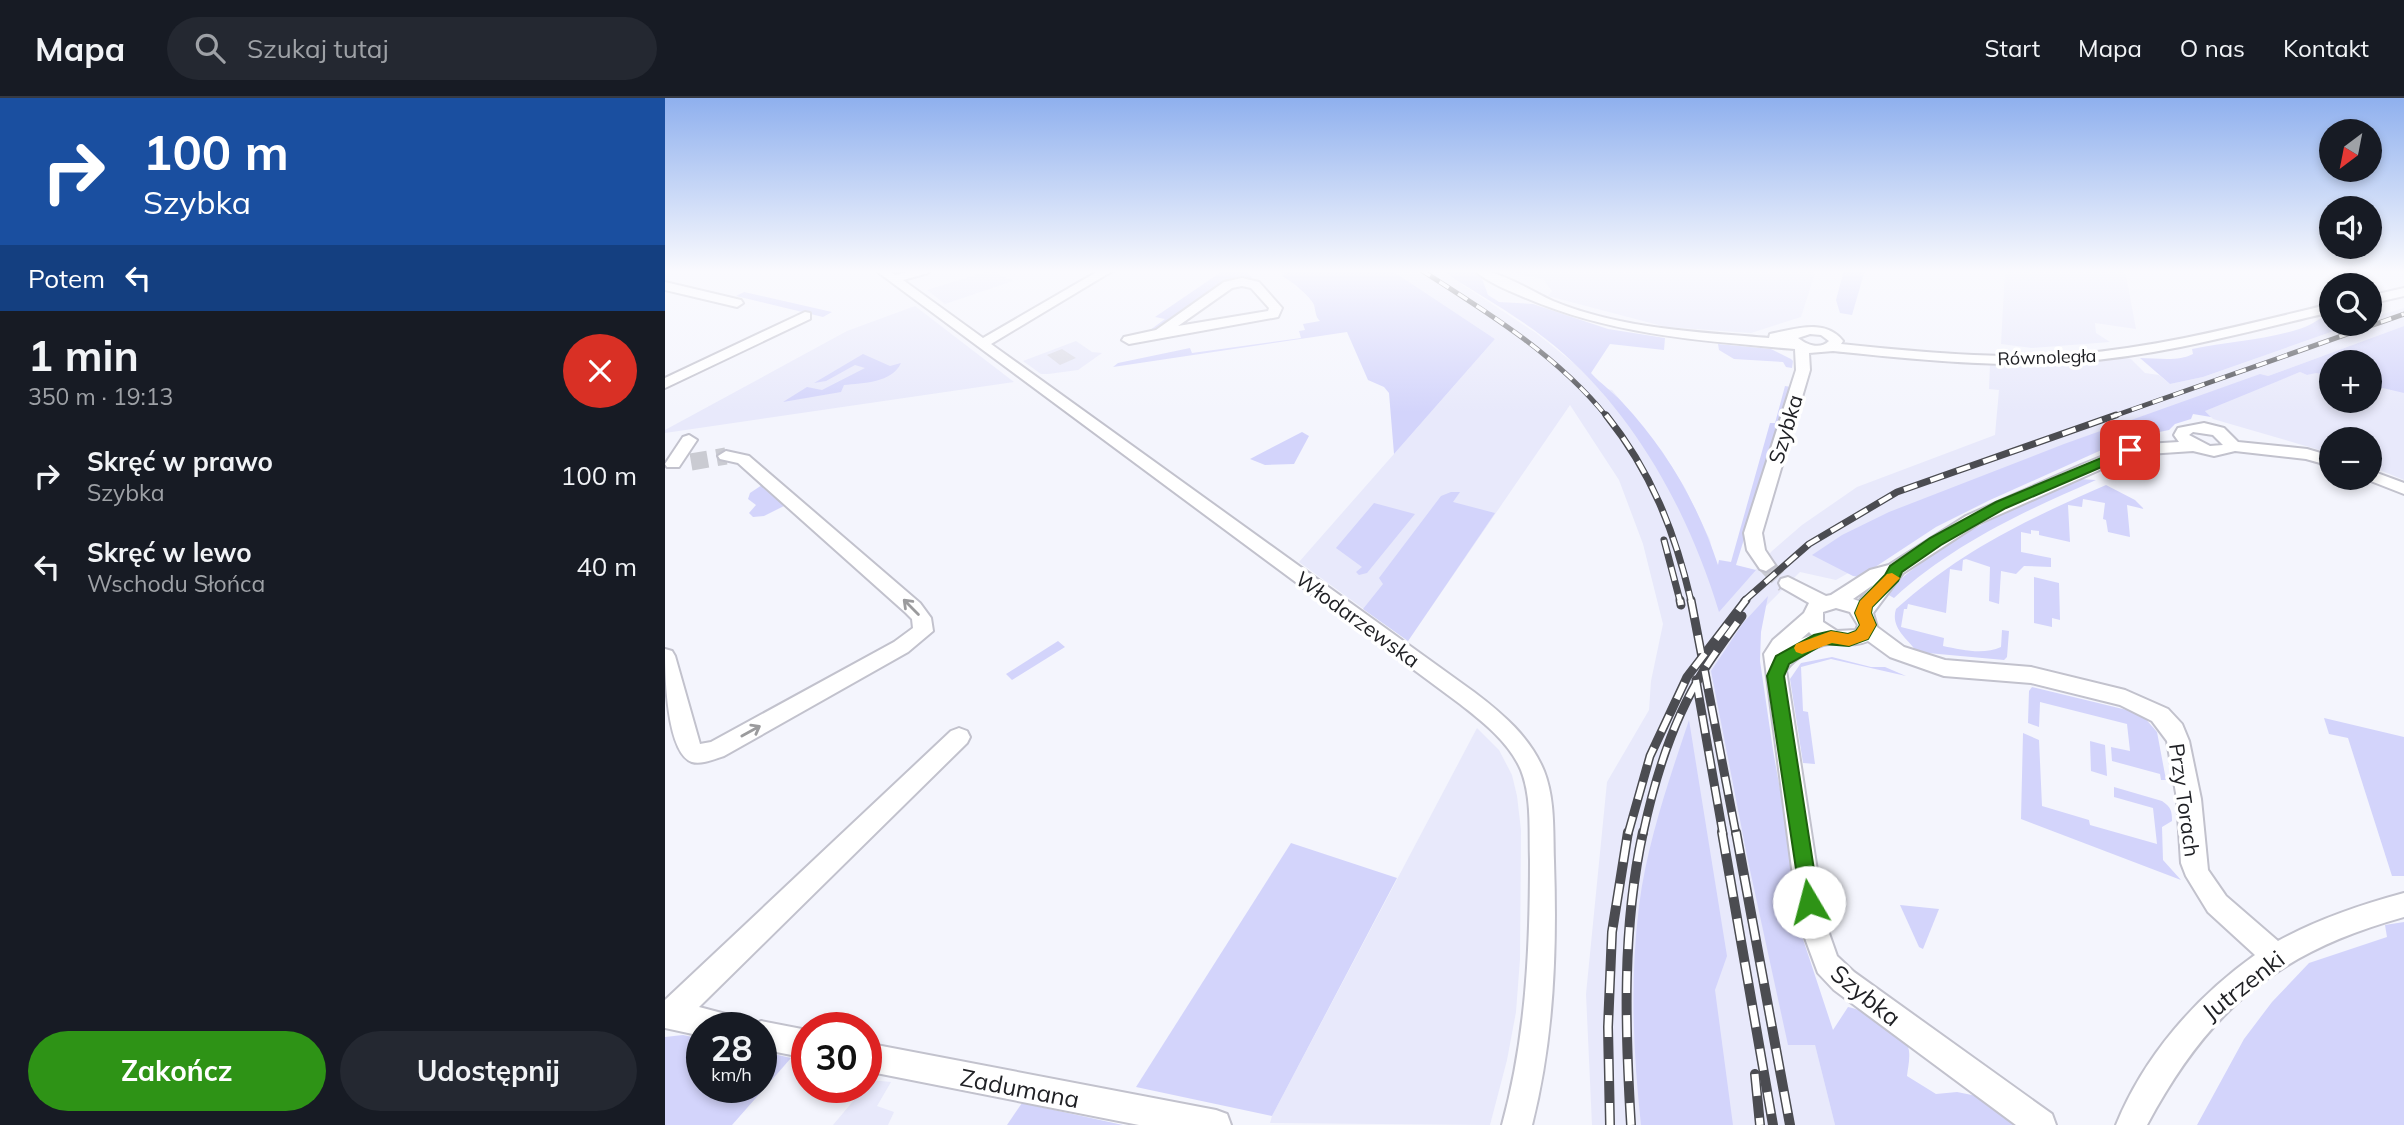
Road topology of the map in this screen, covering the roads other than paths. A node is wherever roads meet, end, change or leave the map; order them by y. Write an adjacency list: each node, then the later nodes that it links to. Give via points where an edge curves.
1 (801, 318): 14 (street)
2 (947, 318): 11 (street, Włodarzewska)
3 (1028, 318): 11 (street)
4 (1182, 318): 8 (street)
5 (1261, 318): 8 (street)
6 (1592, 318): 10 (street, via 1644,331)
7 (2287, 318): 12 (street, Równoległa, via 2161,346 2086,357 2002,359)
8 (1160, 333): 9 (street)
9 (1129, 340)
10 (1797, 342): 12 (street); 12 (street, via 1803,330 1817,330); 13 (street, Szybka)
11 (981, 344): 36 (street, Włodarzewska, via 1499,722 1525,754 1534,775 1541,817 1542,967 1535,1046)
12 (1830, 345): 13 (street, Szybka)
13 (1803, 370): 22 (street, Szybka, via 1753,533 1756,550)
14 (665, 384)
15 (689, 440): 19 (street)
16 (726, 456): 27 (street, one-way to 16, via 690,748 696,754 716,750 923,631 913,608 743,459)
17 (2319, 458): 23 (street, via 2230,442 2227,451 2217,452 2188,441 2130,450 1992,510)
18 (691, 462): 19 (street)
19 (669, 466)
20 (2382, 480): 21 (street)
21 (2404, 489)
22 (1766, 565)
23 (1895, 569): 25 (street, via 1877,574); 26 (street, via 1865,605)
24 (1787, 584): 25 (street)
25 (1821, 608): 26 (street, Przy Torach, via 1850,605); 26 (street, via 1817,629); 28 (street, Szybka, via 1797,635 1777,648)
26 (1852, 630): 28 (street, via 1812,642 1784,657); 31 (street, Przy Torach, via 1909,669 2019,673 2137,701 2168,722 2178,741 2186,782 2198,876 2217,904)
27 (665, 656)
28 (1776, 676): 37 (street, Szybka, via 1812,922 1826,964)
29 (959, 737): 32 (street)
30 (2404, 905): 31 (street, Jutrzenki, via 2340,924)
31 (2275, 956): 38 (street, Jutrzenki, via 2217,1002 2184,1037 2159,1071)
32 (668, 1015): 33 (street)
33 (686, 1019)
34 (882, 1060): 35 (street, Zadumana)
35 (1216, 1125)
36 (1517, 1125)
37 (2042, 1125)
38 (2131, 1125)

